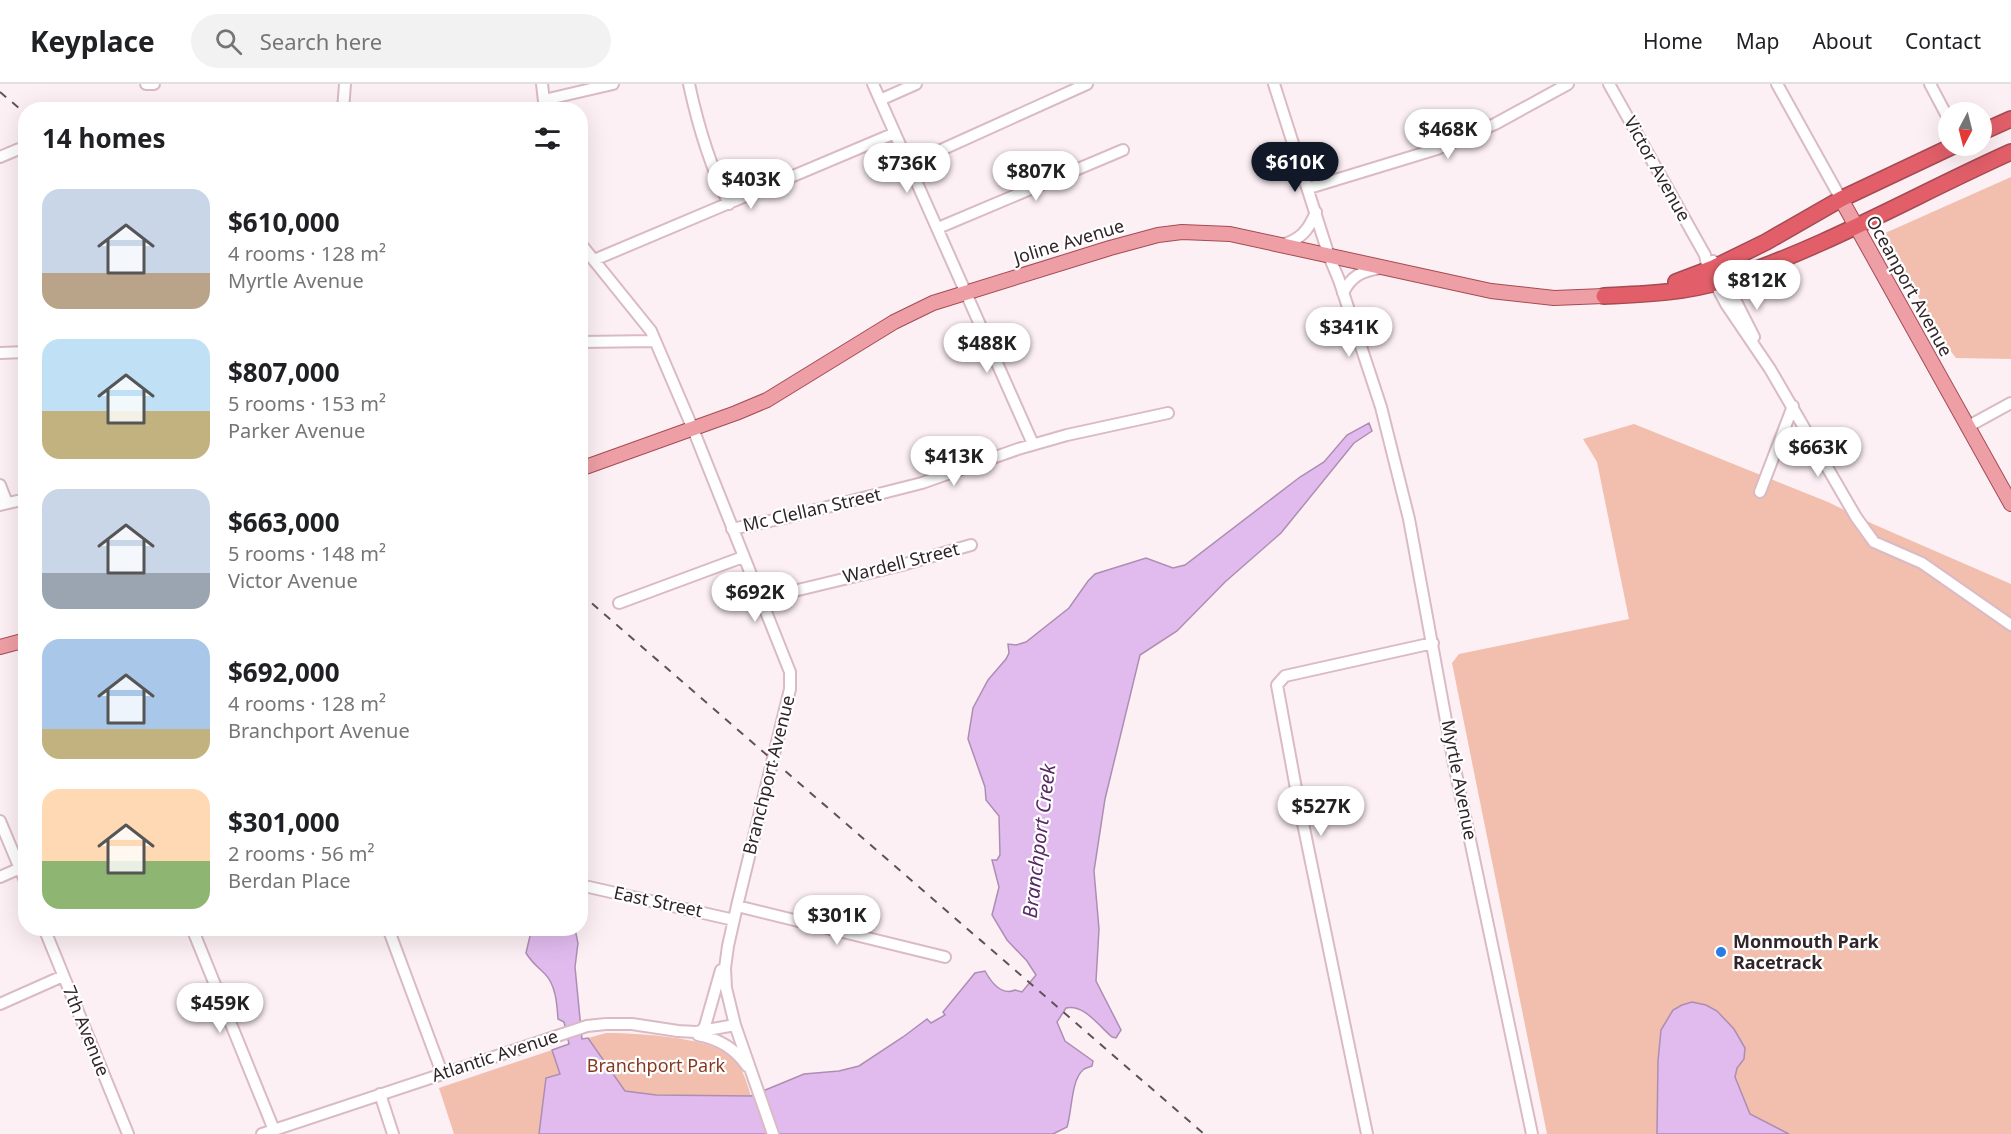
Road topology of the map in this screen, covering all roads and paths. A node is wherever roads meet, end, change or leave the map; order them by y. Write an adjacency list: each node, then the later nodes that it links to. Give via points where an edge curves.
1 (345, 84): 14 (street)
2 (542, 84): 15 (street)
3 (613, 84): 16 (street)
4 (689, 84): 29 (street, via 709,160)
5 (873, 84): 13 (street)
6 (916, 84): 13 (street)
7 (1087, 84): 26 (street)
8 (1275, 84): 27 (street, Myrtle Avenue)
9 (1568, 84): 27 (street, via 1446,145)
10 (1609, 84): 38 (street, Victor Avenue)
11 (1777, 84): 28 (street, Oceanport Avenue)
12 (1929, 84): 17 (street)
13 (880, 100): 20 (street)
14 (344, 102)
15 (545, 102)
16 (555, 102)
17 (1939, 102)
18 (2011, 119): 19 (highway)
19 (1992, 128)
20 (895, 133): 26 (street); 29 (street)
21 (18, 149): 25 (street)
22 (1123, 150): 32 (street)
23 (2011, 152): 31 (highway)
24 (1938, 153): 28 (highway)
25 (0, 157)
26 (910, 164): 32 (street)
27 (1309, 188): 30 (street, Myrtle Avenue)
28 (1841, 199): 31 (main road, Oceanport Avenue); 38 (highway)
29 (729, 204): 36 (street)
30 (1316, 212): 33 (street, via 1301,238); 35 (street, Myrtle Avenue)
31 (1856, 227): 38 (highway, via 1779,260); 49 (main road, Oceanport Avenue)
32 (938, 228): 39 (street)
33 (1280, 246): 35 (main road, Joline Avenue); 39 (main road, Joline Avenue, via 1209,232 1158,235)
34 (588, 253): 36 (street, Branchport Avenue)
35 (1329, 256): 37 (main road, Joline Avenue); 40 (street, Myrtle Avenue)
36 (594, 260): 42 (street, Branchport Avenue)
37 (1381, 268): 40 (street, via 1361,272); 41 (main road, Joline Avenue, via 1521,296)
38 (1714, 271): 41 (highway, via 1655,288); 46 (street, Victor Avenue, via 1725,304)
39 (966, 292): 50 (main road, Joline Avenue, via 894,322 767,400); 51 (street)
40 (1343, 293): 64 (street, Myrtle Avenue, via 1385,420)
41 (1604, 296)
42 (656, 341): 43 (street); 50 (street, Branchport Avenue)
43 (588, 342)
44 (18, 352): 45 (street)
45 (0, 353)
46 (1790, 402): 54 (street); 62 (street, Victor Avenue, via 1874,542 1922,563)
47 (2011, 403): 49 (street)
48 (1168, 412): 51 (street, Mc Clellan Street)
49 (1967, 427): 56 (main road, Oceanport Avenue)
50 (693, 429): 52 (main road, Joline Avenue); 57 (street, Branchport Avenue)
51 (1033, 444): 57 (street, Mc Clellan Street, via 922,483)
52 (588, 466)
53 (0, 484): 55 (street)
54 (1760, 492)
55 (4, 504)
56 (2011, 504)
57 (732, 529): 59 (street, Branchport Avenue)
58 (971, 545): 60 (street, Wardell Street)
59 (742, 557): 60 (street, Branchport Avenue); 61 (street)
60 (761, 599): 71 (street, Branchport Avenue, via 791,679)
61 (619, 603)
62 (2011, 625)
63 (18, 642): 65 (main road)
64 (1433, 643): 91 (street, via 1285,676 1277,685); 92 (street, Myrtle Avenue, via 1456,774)
65 (0, 647)
66 (0, 820): 67 (street)
67 (18, 857)
68 (18, 869): 69 (street)
69 (0, 877)
70 (588, 887): 72 (street, East Street)
71 (737, 906): 72 (street, Branchport Avenue); 77 (street)
72 (734, 920): 76 (street, Branchport Avenue)
73 (47, 936): 78 (street, 7th Avenue)
74 (195, 936): 86 (street)
75 (391, 936): 83 (street)
76 (728, 946): 80 (street, Branchport Avenue, via 725,981); 82 (street)
77 (945, 957)
78 (63, 976): 79 (street); 87 (street, 7th Avenue)
79 (0, 1004)
80 (735, 1025): 82 (street, Atlantic Avenue); 84 (street, Branchport Avenue)
81 (678, 1031): 82 (street, Atlantic Avenue); 83 (street, Atlantic Avenue, via 632,1024 584,1027); 84 (street, via 727,1044)
82 (701, 1032)
83 (442, 1073): 85 (street, Atlantic Avenue)
84 (753, 1075): 90 (street, Branchport Avenue)
85 (380, 1094): 86 (street, Atlantic Avenue); 89 (street)
86 (273, 1130): 88 (street, Atlantic Avenue)
87 (128, 1134)
88 (262, 1134)
89 (393, 1134)
90 (773, 1134)
91 (1367, 1134)
92 (1532, 1134)

